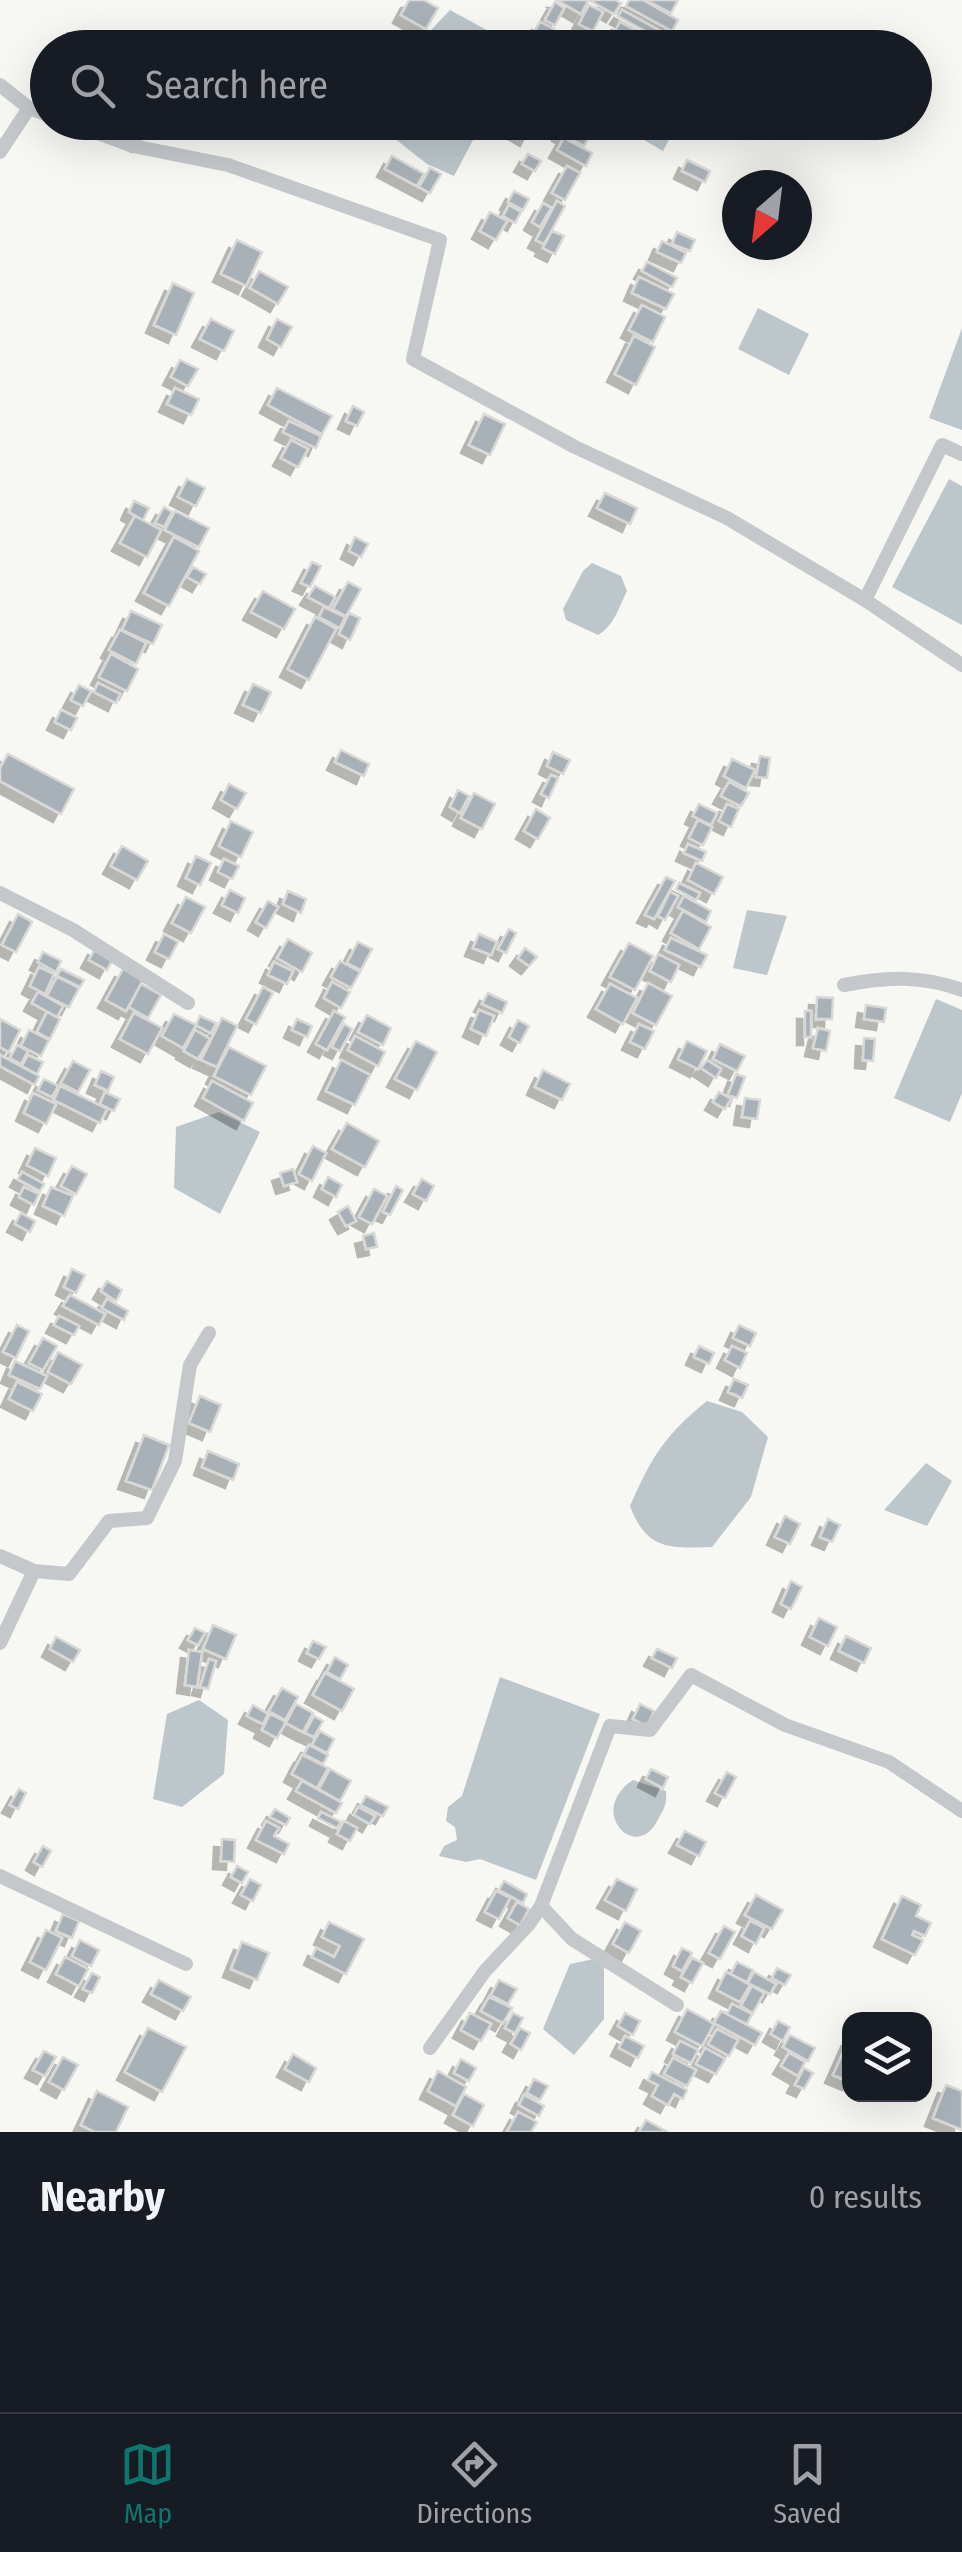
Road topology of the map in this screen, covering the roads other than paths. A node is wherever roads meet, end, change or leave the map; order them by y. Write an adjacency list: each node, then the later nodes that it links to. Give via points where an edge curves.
1 (0, 85): 2 (street)
2 (28, 108): 4 (street)
3 (116, 140): 6 (street, via 228,166 440,240 413,358 574,446 727,518)
4 (0, 152)
5 (962, 454): 6 (street, via 942,445)
6 (864, 600): 7 (street)
7 (962, 665)
8 (0, 893): 11 (street, via 74,930)
9 (844, 985): 10 (street, via 916,977)
10 (962, 990)
11 (188, 1003)
12 (208, 1333): 14 (street, via 190,1365 175,1461 146,1518 108,1521 70,1574)
13 (0, 1556): 14 (street)
14 (34, 1571): 15 (street)
15 (0, 1644)
16 (962, 1811): 18 (street, via 889,1762 786,1725 691,1675 650,1730 610,1726)
17 (0, 1876): 19 (street)
18 (541, 1906): 20 (street, via 572,1939); 21 (street)
19 (186, 1964)
20 (677, 2005)
21 (430, 2048)

